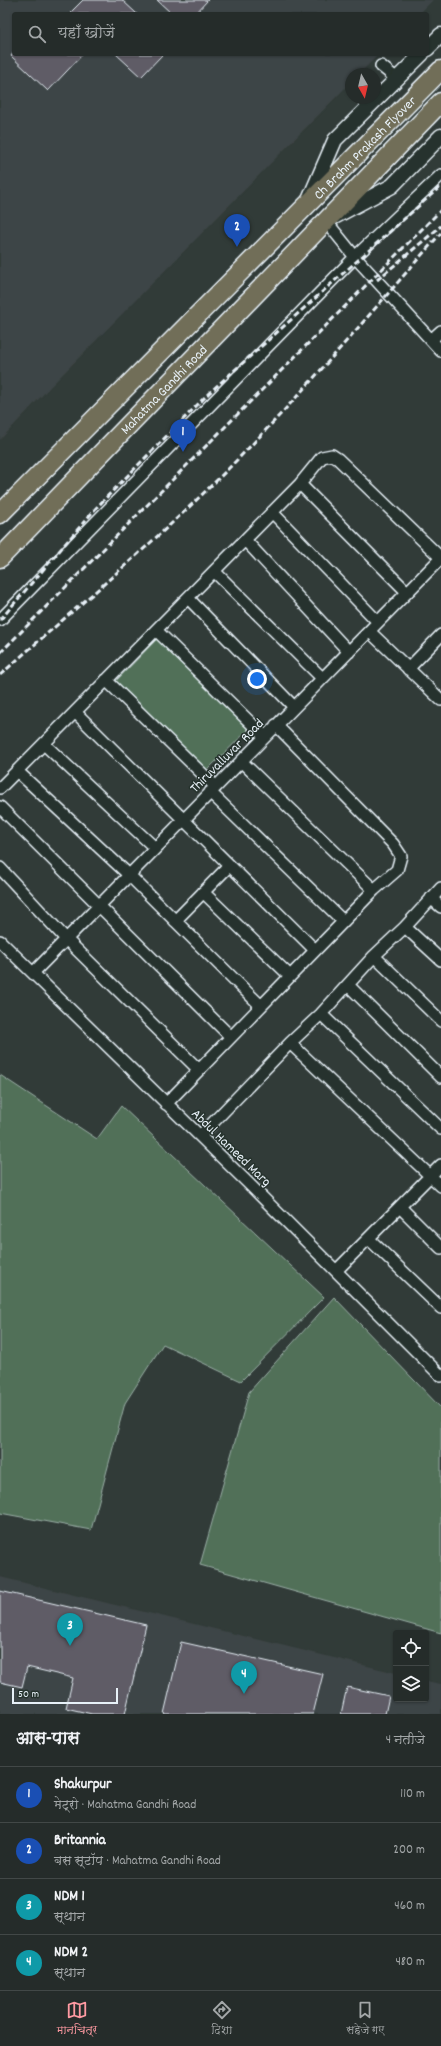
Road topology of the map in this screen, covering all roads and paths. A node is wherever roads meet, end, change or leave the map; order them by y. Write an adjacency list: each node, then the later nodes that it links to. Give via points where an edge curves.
1 (441, 35): 2 (street)
2 (429, 47)
3 (420, 56): 6 (street)
4 (381, 66): 6 (street)
5 (441, 70): 10 (main road, Ch Brahm Prakash Flyover)
6 (397, 79): 10 (street, via 336,140)
7 (441, 102): 11 (main road, Ch Brahm Prakash Flyover)
8 (441, 136): 11 (street, via 392,186)
9 (441, 176): 12 (street)
10 (306, 207): 18 (main road, Mahatma Gandhi Road)
11 (326, 221): 12 (street); 20 (main road, Mahatma Gandhi Road)
12 (355, 257): 14 (street); 25 (street)
13 (441, 331): 14 (street)
14 (431, 340): 15 (street)
15 (441, 351)
16 (300, 484): 17 (street); 21 (street, via 322,457 332,455); 23 (street)
17 (272, 512): 19 (street); 26 (street)
18 (0, 514)
19 (245, 540): 22 (street); 30 (street)
20 (0, 558)
21 (441, 558): 23 (street, Thiruvalluvar Road)
22 (214, 571): 24 (street); 32 (street)
23 (407, 592): 26 (street, Thiruvalluvar Road)
24 (188, 598): 27 (street); 35 (street)
25 (0, 620)
26 (378, 622): 28 (street, Thiruvalluvar Road)
27 (156, 630): 33 (street); 38 (street)
28 (369, 631): 30 (street, Thiruvalluvar Road); 31 (street)
29 (441, 635): 31 (street)
30 (349, 652): 32 (street, Thiruvalluvar Road)
31 (408, 669): 34 (street)
32 (322, 678): 35 (street, Thiruvalluvar Road)
33 (106, 680): 36 (street); 43 (street)
34 (440, 696)
35 (294, 707): 37 (street, Thiruvalluvar Road)
36 (75, 712): 39 (street); 45 (street)
37 (276, 726): 38 (street, Thiruvalluvar Road); 51 (street, via 393,844 400,856 397,870)
38 (265, 737): 40 (street, Thiruvalluvar Road)
39 (44, 744): 41 (street); 46 (street)
40 (241, 761): 43 (street, Thiruvalluvar Road); 51 (street)
41 (17, 772): 42 (street); 49 (street)
42 (0, 788)
43 (213, 790): 45 (street, Thiruvalluvar Road); 57 (street)
44 (0, 807): 54 (street)
45 (183, 820): 46 (street, Thiruvalluvar Road); 47 (street)
46 (155, 848): 49 (street, Thiruvalluvar Road)
47 (229, 866): 52 (street); 61 (street)
48 (0, 868): 59 (street)
49 (129, 875): 54 (street, Thiruvalluvar Road); 56 (street)
50 (441, 888): 53 (street)
51 (374, 890): 57 (street)
52 (203, 892): 56 (street); 65 (street)
53 (431, 898): 55 (street); 58 (street)
54 (98, 906): 59 (street, Thiruvalluvar Road); 70 (street)
55 (441, 907)
56 (175, 921): 67 (street)
57 (343, 921): 61 (street)
58 (405, 927): 62 (street); 63 (street)
59 (66, 939): 64 (street, Thiruvalluvar Road); 72 (street)
60 (0, 941): 64 (street, Abdul Hameed Marg)
61 (315, 950): 65 (street)
62 (374, 956): 66 (street); 69 (street)
63 (441, 960)
64 (32, 973): 74 (street, Abdul Hameed Marg)
65 (290, 976): 67 (street)
66 (348, 985): 68 (street); 73 (street)
67 (261, 1006): 70 (street)
68 (321, 1014): 71 (street); 75 (street)
69 (441, 1021)
70 (232, 1037): 72 (street)
71 (290, 1043): 76 (street); 78 (street)
72 (199, 1070): 74 (street)
73 (441, 1077)
74 (166, 1104): 76 (street, Abdul Hameed Marg)
75 (441, 1129)
76 (200, 1136): 83 (street, Abdul Hameed Marg)
77 (441, 1165): 78 (street)
78 (431, 1176): 79 (street); 80 (street)
79 (441, 1186)
80 (400, 1207): 81 (street); 82 (street)
81 (369, 1239): 83 (street); 84 (street)
82 (441, 1248)
83 (336, 1271): 85 (street, Abdul Hameed Marg)
84 (441, 1308)
85 (441, 1376)

